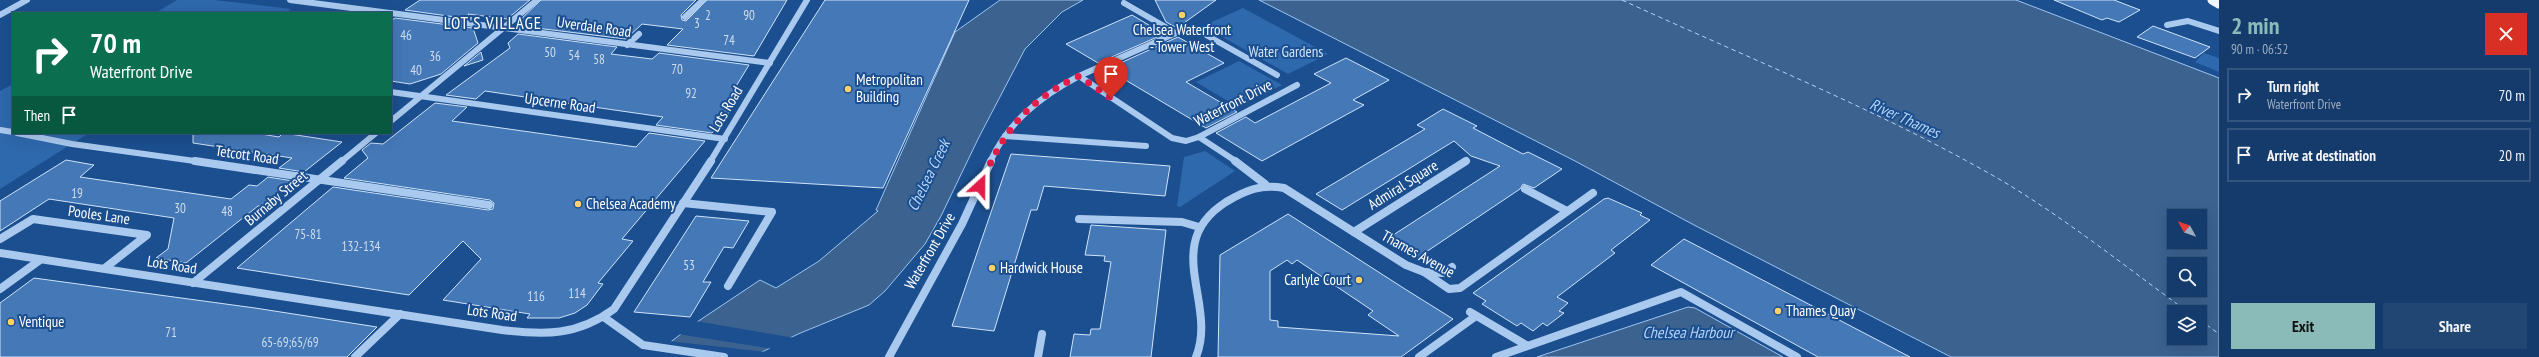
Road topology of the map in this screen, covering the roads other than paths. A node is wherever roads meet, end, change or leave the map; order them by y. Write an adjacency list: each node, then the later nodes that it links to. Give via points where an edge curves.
1 (27, 0): 11 (street)
2 (290, 0): 9 (street, Uverdale Road)
3 (538, 0): 14 (street)
4 (703, 0): 12 (street)
5 (807, 0): 19 (street, Lots Road)
6 (2212, 0): 8 (main road)
7 (1124, 3): 16 (street)
8 (2219, 4)
9 (383, 12)
10 (392, 13): 14 (street, Uverdale Road)
11 (0, 15)
12 (685, 17)
13 (2167, 25): 15 (street, via 2188,21)
14 (505, 28): 18 (street, Uverdale Road); 24 (street)
15 (2219, 31)
16 (1176, 33): 20 (street, Waterfront Drive, via 1199,31); 21 (street, Waterfront Drive)
17 (639, 34): 18 (street)
18 (627, 45): 19 (street, Uverdale Road)
19 (770, 62): 32 (street, Lots Road)
20 (1277, 75)
21 (1079, 76): 30 (street, Waterfront Drive, via 1044,97 1020,116); 31 (street, Waterfront Drive, via 1172,138 1186,141)
22 (1297, 85): 31 (street, Waterfront Drive)
23 (392, 92): 24 (street, Upcerne Road)
24 (420, 97): 25 (street); 32 (street, Upcerne Road)
25 (392, 120)
26 (0, 130): 27 (street)
27 (12, 132)
28 (22, 134): 35 (street, Tetcott Road, via 72,144)
29 (375, 134): 35 (street, Burnaby Street)
30 (1005, 136): 33 (street); 60 (street, Waterfront Drive, via 963,223 927,283)
31 (1199, 138): 36 (street, via 1249,170)
32 (725, 139): 39 (street, Lots Road)
33 (1146, 146)
34 (1466, 161): 44 (street, Admiral Square)
35 (320, 178): 40 (street, Tetcott Road); 51 (street, Burnaby Street)
36 (1265, 184): 43 (street, via 1242,192 1220,206 1205,218); 44 (street, Thames Avenue, via 1284,188)
37 (1525, 189): 41 (street)
38 (1593, 193): 41 (street, Thames Avenue)
39 (683, 202): 52 (street, via 772,212); 55 (street, Lots Road, via 614,309)
40 (489, 205)
41 (1567, 211): 50 (street, Thames Avenue, via 1460,288 1449,289)
42 (1079, 219): 43 (street, via 1182,222)
43 (1199, 228): 62 (street, via 1194,246 1201,331)
44 (1354, 232): 50 (street, Thames Avenue, via 1406,265)
45 (0, 239): 49 (street, Pooles Lane, via 33,219 147,235)
46 (0, 253): 47 (street, Lots Road)
47 (40, 260): 49 (street, Lots Road); 53 (street)
48 (1452, 267): 50 (street, via 1443,273)
49 (105, 268): 51 (street, Lots Road)
50 (1424, 272)
51 (193, 283): 54 (street, Lots Road)
52 (728, 286)
53 (0, 289)
54 (400, 314): 55 (street, Lots Road, via 524,332 555,333 575,331); 58 (street)
55 (605, 318): 59 (street, via 631,338 652,347)
56 (1042, 334): 61 (street)
57 (1526, 345): 63 (street, via 1473,314); 64 (street); 65 (street, via 1579,329 1681,292)
58 (355, 357)
59 (724, 357)
60 (889, 357)
61 (1038, 357)
62 (1196, 357)
63 (1419, 357)
64 (1496, 357)
65 (1798, 357)

